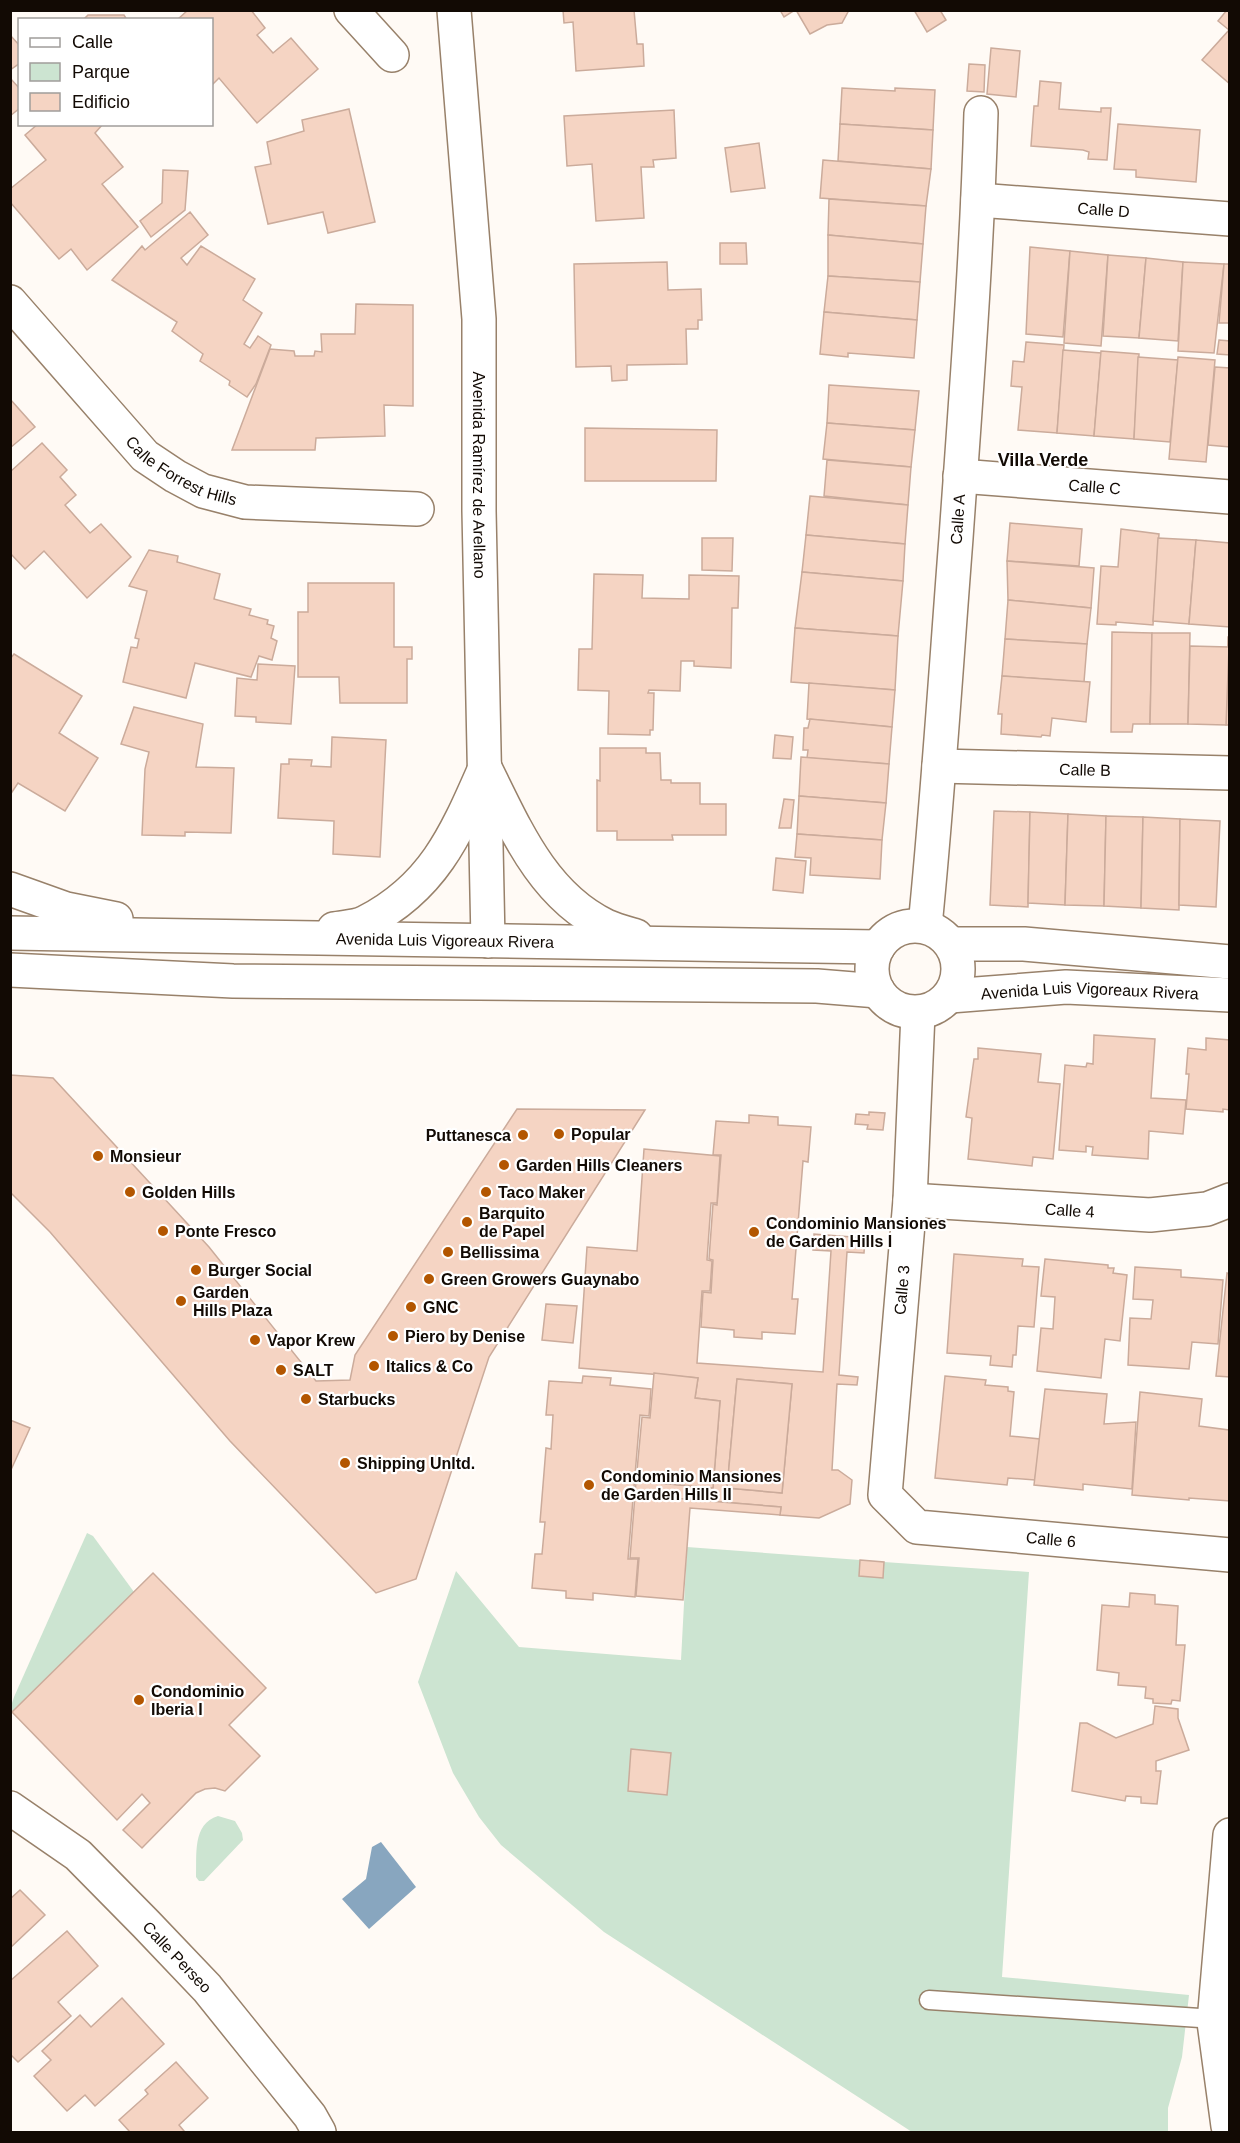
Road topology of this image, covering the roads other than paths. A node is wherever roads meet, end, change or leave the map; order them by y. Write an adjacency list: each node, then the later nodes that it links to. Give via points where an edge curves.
1 (351, 10): 3 (street)
2 (454, 10): 12 (street, Avenida Ramírez de Arellano, via 479,319)
3 (392, 55)
4 (981, 113): 5 (street, Calle A)
5 (978, 200): 6 (street, Calle D); 8 (street, Calle A)
6 (1230, 219)
7 (10, 302): 10 (street, Calle Forrest Hills, via 145,456 202,491 245,502)
8 (960, 476): 9 (street, Calle C); 11 (street, Calle A)
9 (1230, 497)
10 (417, 509)
11 (939, 766): 13 (street, Calle B); 17 (street, Calle A)
12 (485, 768): 18 (street, via 446,851 427,876 364,923); 19 (street, Avenida Ramírez de Arellano); 20 (street, via 521,842 560,893 581,912 607,927)
13 (1230, 773)
14 (10, 889): 16 (street, via 66,909)
15 (10, 933): 16 (street, Avenida Luis Vigoreaux Rivera)
16 (197, 935): 18 (street, Avenida Luis Vigoreaux Rivera)
17 (938, 935): 21 (street, Avenida Luis Vigoreaux Rivera, via 912,926 887,936); 22 (street, Avenida Luis Vigoreaux Rivera); 26 (street, Avenida Luis Vigoreaux Rivera, via 957,956 959,970)
18 (298, 936): 19 (street, Avenida Luis Vigoreaux Rivera)
19 (488, 941): 20 (street, Avenida Luis Vigoreaux Rivera)
20 (661, 944): 21 (street, Avenida Luis Vigoreaux Rivera)
21 (878, 947): 24 (street, via 872,969)
22 (1230, 962)
23 (10, 970): 24 (street, via 233,981 817,986)
24 (878, 991): 27 (street, via 899,1010)
25 (1230, 995): 26 (street, Avenida Luis Vigoreaux Rivera, via 1066,987)
26 (950, 996): 27 (street, Avenida Luis Vigoreaux Rivera, via 941,1005)
27 (918, 1013): 28 (street, Calle 3)
28 (910, 1200): 29 (street, Calle 4, via 1150,1215 1207,1209); 30 (street, Calle 3)
29 (1230, 1200)
30 (885, 1495): 31 (street, Calle 6, via 917,1527)
31 (1230, 1555)
32 (10, 1808): 37 (street, Calle Perseo, via 78,1855 207,1988 310,2116)
33 (1230, 1835): 35 (street)
34 (929, 2000): 35 (lane)
35 (1215, 2019): 36 (street)
36 (1228, 2126)
37 (319, 2133)

